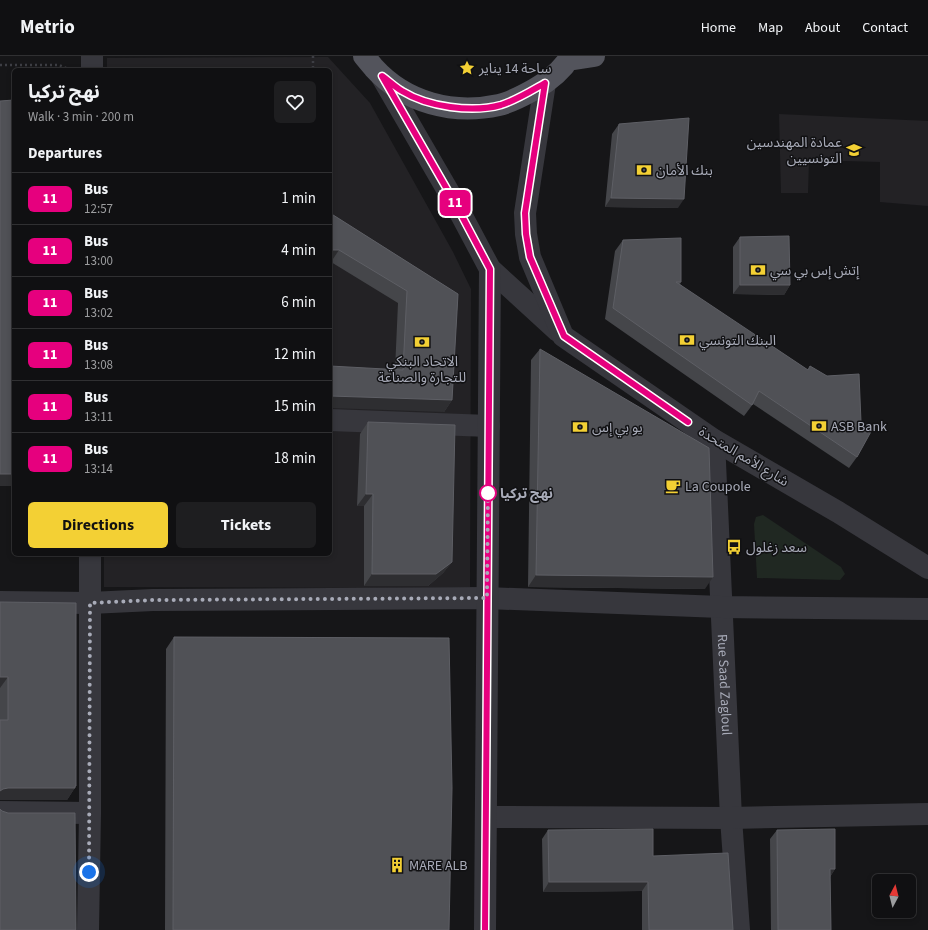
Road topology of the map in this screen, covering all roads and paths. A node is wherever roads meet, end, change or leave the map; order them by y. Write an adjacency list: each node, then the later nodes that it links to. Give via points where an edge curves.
1 (92, 56): 8 (street)
2 (313, 56): 9 (path)
3 (594, 56): 5 (main road)
4 (364, 57): 10 (main road)
5 (569, 58): 11 (main road)
6 (0, 65): 7 (path, via 59,65)
7 (66, 68)
8 (92, 68)
9 (313, 68)
10 (382, 76): 11 (main road, via 403,92 426,102 450,108 475,109 500,105 524,96); 12 (street)
11 (545, 83): 13 (street, via 525,213 526,234 530,257)
12 (490, 269): 13 (street, شارع الأمم المتحدة); 15 (street)
13 (564, 336): 16 (street, شارع الأمم المتحدة)
14 (332, 420): 15 (street)
15 (489, 426): 19 (street)
16 (714, 440): 18 (street, شارع الأمم المتحدة); 22 (street, Rue Saad Zagloul)
17 (90, 556): 21 (street)
18 (928, 568)
19 (487, 598): 21 (street, via 153,600); 22 (street); 27 (street)
20 (0, 602): 21 (street)
21 (90, 603): 25 (street)
22 (721, 607): 23 (street); 28 (street, Rue Saad Zagloul)
23 (928, 609)
24 (0, 812): 25 (street)
25 (90, 813): 29 (street)
26 (928, 814): 28 (street)
27 (486, 817): 28 (street); 30 (street)
28 (731, 818): 31 (street, Rue Saad Zagloul)
29 (88, 930)
30 (485, 930)
31 (739, 930)

